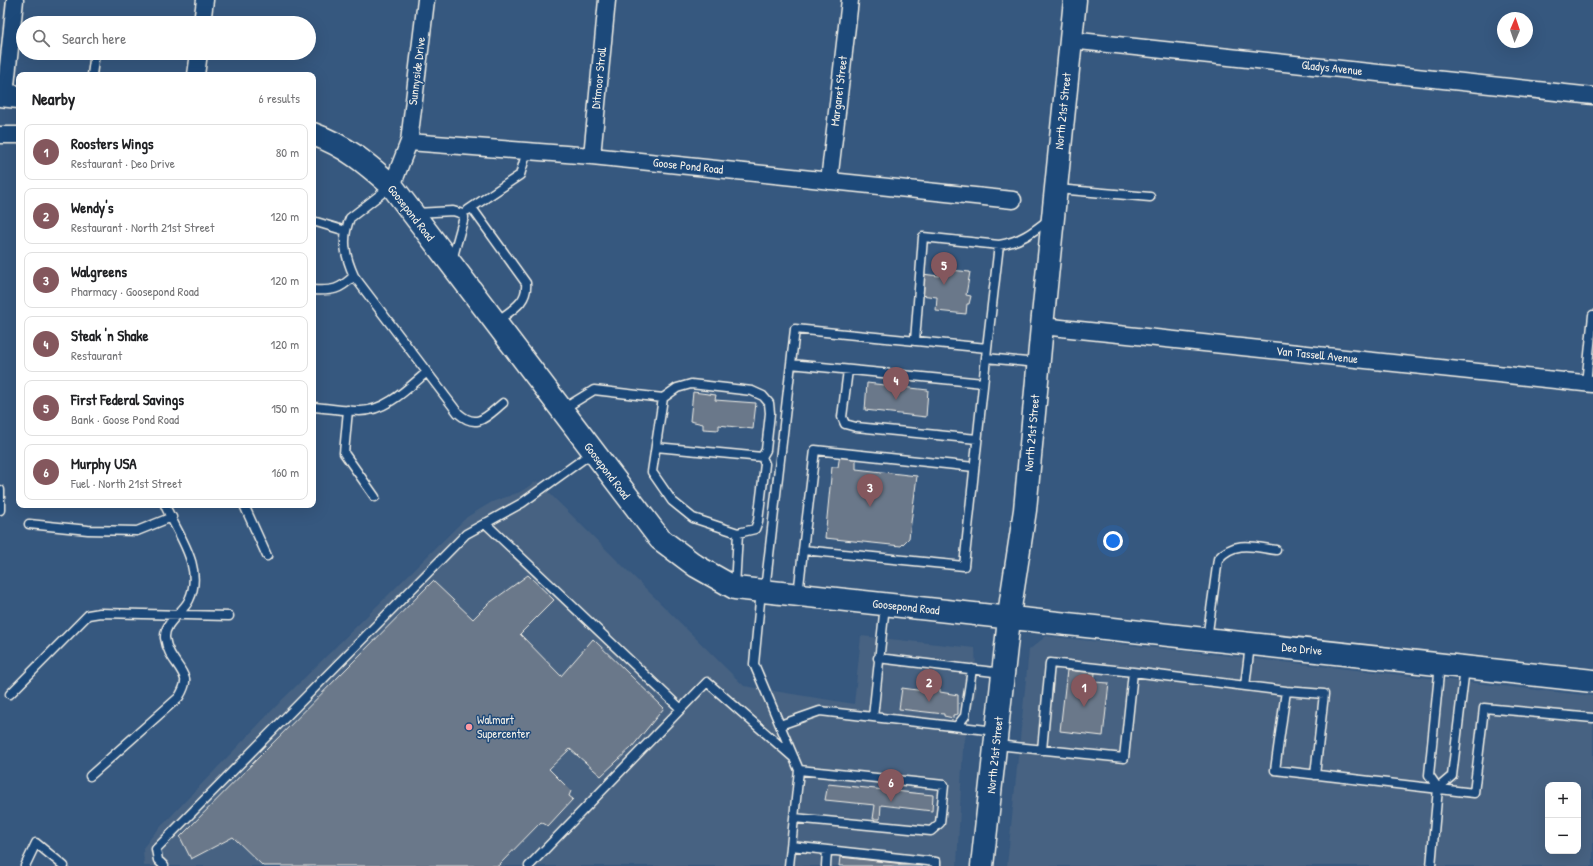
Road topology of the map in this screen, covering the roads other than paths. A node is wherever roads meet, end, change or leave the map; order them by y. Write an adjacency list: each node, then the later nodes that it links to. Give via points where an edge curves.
1 (14, 0): 13 (street)
2 (205, 0): 7 (street)
3 (426, 0): 18 (street, Sunnyside Drive)
4 (607, 0): 20 (street, Ditmoor Stroll)
5 (850, 0): 21 (street, Margaret Street)
6 (1075, 0): 8 (street, North 21st Street)
7 (203, 16)
8 (1070, 40): 14 (street, Gladys Avenue); 23 (street, North 21st Street)
9 (93, 60): 11 (lane)
10 (198, 60): 12 (street)
11 (92, 72)
12 (196, 72)
13 (8, 96)
14 (1593, 96)
15 (0, 135): 16 (street)
16 (16, 135)
17 (316, 135): 22 (street, Goosepond Road, via 333,141 362,159)
18 (409, 142): 19 (street, Goose Pond Road); 22 (street)
19 (527, 151): 20 (street, Goose Pond Road); 26 (lane, via 520,175)
20 (592, 156): 21 (street, Goose Pond Road)
21 (829, 181): 25 (street, Goose Pond Road)
22 (392, 186): 27 (street, Goosepond Road); 31 (lane, via 350,218)
23 (1056, 188): 24 (lane); 29 (street, North 21st Street)
24 (1150, 197)
25 (1013, 200)
26 (472, 208): 28 (lane); 37 (lane, via 526,283 524,300)
27 (412, 213): 28 (lane, via 452,211); 33 (street, Goosepond Road)
28 (463, 214): 33 (lane)
29 (1053, 216): 32 (lane, via 1027,236 1012,243); 38 (street, North 21st Street)
30 (316, 222): 31 (lane)
31 (346, 231): 34 (lane, via 345,251)
32 (999, 245): 39 (lane, via 923,237); 40 (lane)
33 (451, 265): 37 (street, Goosepond Road)
34 (354, 276): 35 (lane, via 338,289); 45 (lane)
35 (316, 290)
36 (1593, 315): 47 (lane)
37 (495, 323): 52 (street, Goosepond Road)
38 (1042, 326): 42 (street, North 21st Street); 47 (street, Van Tassell Avenue)
39 (915, 341): 40 (lane); 43 (lane, via 796,329)
40 (987, 348): 41 (lane)
41 (986, 358): 42 (lane); 46 (lane)
42 (1038, 363): 76 (street, North 21st Street, via 1025,510)
43 (791, 364): 44 (lane); 71 (lane)
44 (848, 370): 46 (lane); 53 (lane, via 842,417 845,424)
45 (426, 372): 49 (lane, via 467,421 481,421); 51 (lane, via 398,396 384,404 361,411)
46 (983, 383): 53 (lane)
47 (1590, 384)
48 (663, 398): 52 (lane, via 594,390); 54 (lane); 56 (lane, via 677,388 691,384 752,391 763,396 769,403 770,413 766,450)
49 (503, 403)
50 (316, 407): 51 (lane)
51 (348, 410): 59 (lane, via 344,453)
52 (561, 410): 55 (street, Goosepond Road)
53 (977, 439): 57 (lane)
54 (656, 447): 56 (lane); 66 (lane, via 652,472 672,501 693,518)
55 (593, 452): 64 (lane, via 522,503); 70 (street, Goosepond Road, via 660,539 696,566)
56 (762, 457): 66 (lane, via 765,464 758,522 755,529)
57 (974, 467): 67 (lane, via 815,450); 67 (lane, via 964,566)
58 (0, 490): 62 (lane)
59 (375, 497)
60 (167, 508): 63 (lane)
61 (245, 508): 69 (lane)
62 (0, 510)
63 (172, 517): 65 (lane, via 137,531 88,530); 74 (lane, via 190,559 194,577 189,601)
64 (485, 523): 89 (lane); 106 (lane, via 466,534 156,849 158,860)
65 (29, 524)
66 (738, 533): 70 (lane)
67 (803, 550): 72 (lane)
68 (1276, 550): 77 (lane, via 1240,546 1226,550 1218,559)
69 (267, 556)
70 (735, 588): 71 (street, Goosepond Road)
71 (763, 591): 72 (street, Goosepond Road); 92 (lane, via 754,664)
72 (798, 595): 73 (street, Goosepond Road)
73 (885, 604): 76 (street, Goosepond Road); 79 (lane)
74 (178, 615): 75 (lane); 88 (lane, via 100,613 88,616); 99 (lane, via 168,626 165,636 168,652 185,680 179,697)
75 (229, 616)
76 (1010, 618): 77 (street, Deo Drive); 84 (street, North 21st Street)
77 (1207, 639): 78 (street, Deo Drive)
78 (1250, 644): 80 (street, Deo Drive); 86 (lane)
79 (878, 658): 82 (lane); 90 (lane)
80 (1440, 664): 81 (street, Deo Drive); 100 (lane, via 1429,775)
81 (1465, 667): 85 (street, Deo Drive); 100 (lane, via 1452,776)
82 (972, 669): 84 (lane); 93 (lane, via 965,716)
83 (1133, 672): 86 (lane); 95 (lane, via 1124,758); 95 (lane, via 1050,663)
84 (1003, 673): 94 (street, North 21st Street)
85 (1593, 681)
86 (1245, 686): 87 (lane)
87 (1286, 691): 98 (lane, via 1276,770); 98 (lane, via 1324,694)
88 (10, 694)
89 (681, 709): 96 (lane, via 707,682); 107 (lane)
90 (873, 717): 92 (lane, via 820,711); 93 (lane)
91 (1593, 718): 100 (lane, via 1484,708 1474,793)
92 (780, 725): 96 (lane)
93 (957, 726): 94 (lane)
94 (997, 738): 95 (lane); 111 (street, North 21st Street)
95 (1042, 750)
96 (794, 758): 97 (lane)
97 (799, 770): 101 (lane); 101 (lane, via 944,785 940,823 931,831)
98 (1315, 775): 100 (lane)
99 (90, 776)
100 (1438, 788): 112 (lane)
101 (794, 818): 102 (lane)
102 (791, 846): 103 (lane); 108 (lane)
103 (827, 850): 109 (lane); 110 (lane, via 936,862)
104 (25, 866): 105 (lane, via 36,843)
105 (64, 866)
106 (164, 866)
107 (530, 866)
108 (789, 866)
109 (826, 866)
110 (936, 866)
111 (982, 866)
112 (1431, 866)

